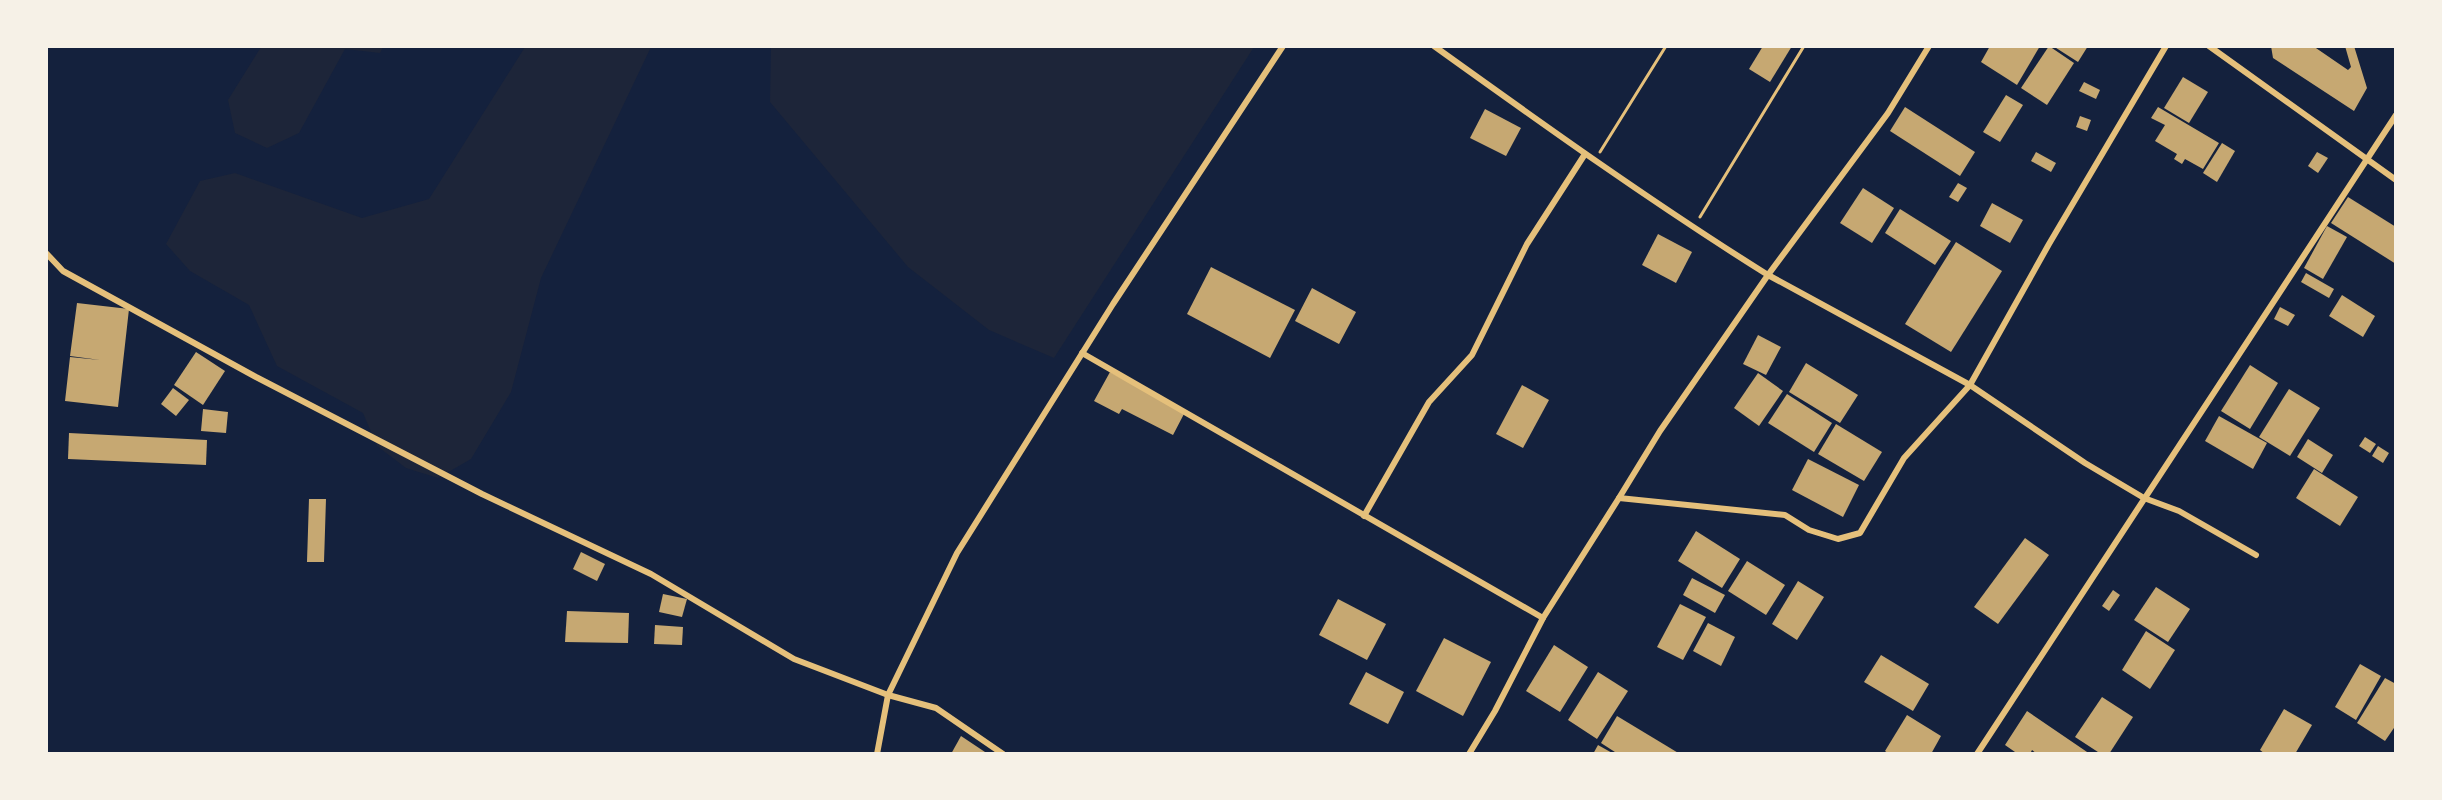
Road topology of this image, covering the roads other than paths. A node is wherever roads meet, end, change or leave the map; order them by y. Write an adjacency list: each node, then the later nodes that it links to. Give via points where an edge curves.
1 (1283, 46): 12 (street)
2 (1434, 46): 7 (street)
3 (1929, 46): 11 (street, via 1888,113)
4 (2166, 46): 13 (street)
5 (2209, 46): 8 (street)
6 (2396, 115): 8 (street)
7 (1585, 154): 11 (street); 16 (street, via 1527,244 1472,356 1430,402)
8 (2365, 160): 9 (street); 15 (street)
9 (2396, 180)
10 (46, 254): 19 (street, via 63,271 256,377 482,494 651,574 794,659)
11 (1767, 275): 13 (street); 14 (street)
12 (1082, 353): 16 (street); 19 (street, via 957,553)
13 (1970, 385): 14 (street, via 1904,458 1860,533 1838,539 1809,530 1785,515); 15 (street)
14 (1619, 498): 18 (street)
15 (2144, 498): 17 (street, via 2180,511); 23 (street)
16 (1364, 516): 18 (street)
17 (2256, 555)
18 (1543, 618): 22 (street)
19 (888, 695): 20 (street); 21 (street, via 936,708)
20 (877, 753)
21 (1003, 753)
22 (1469, 753)
23 (1977, 753)

